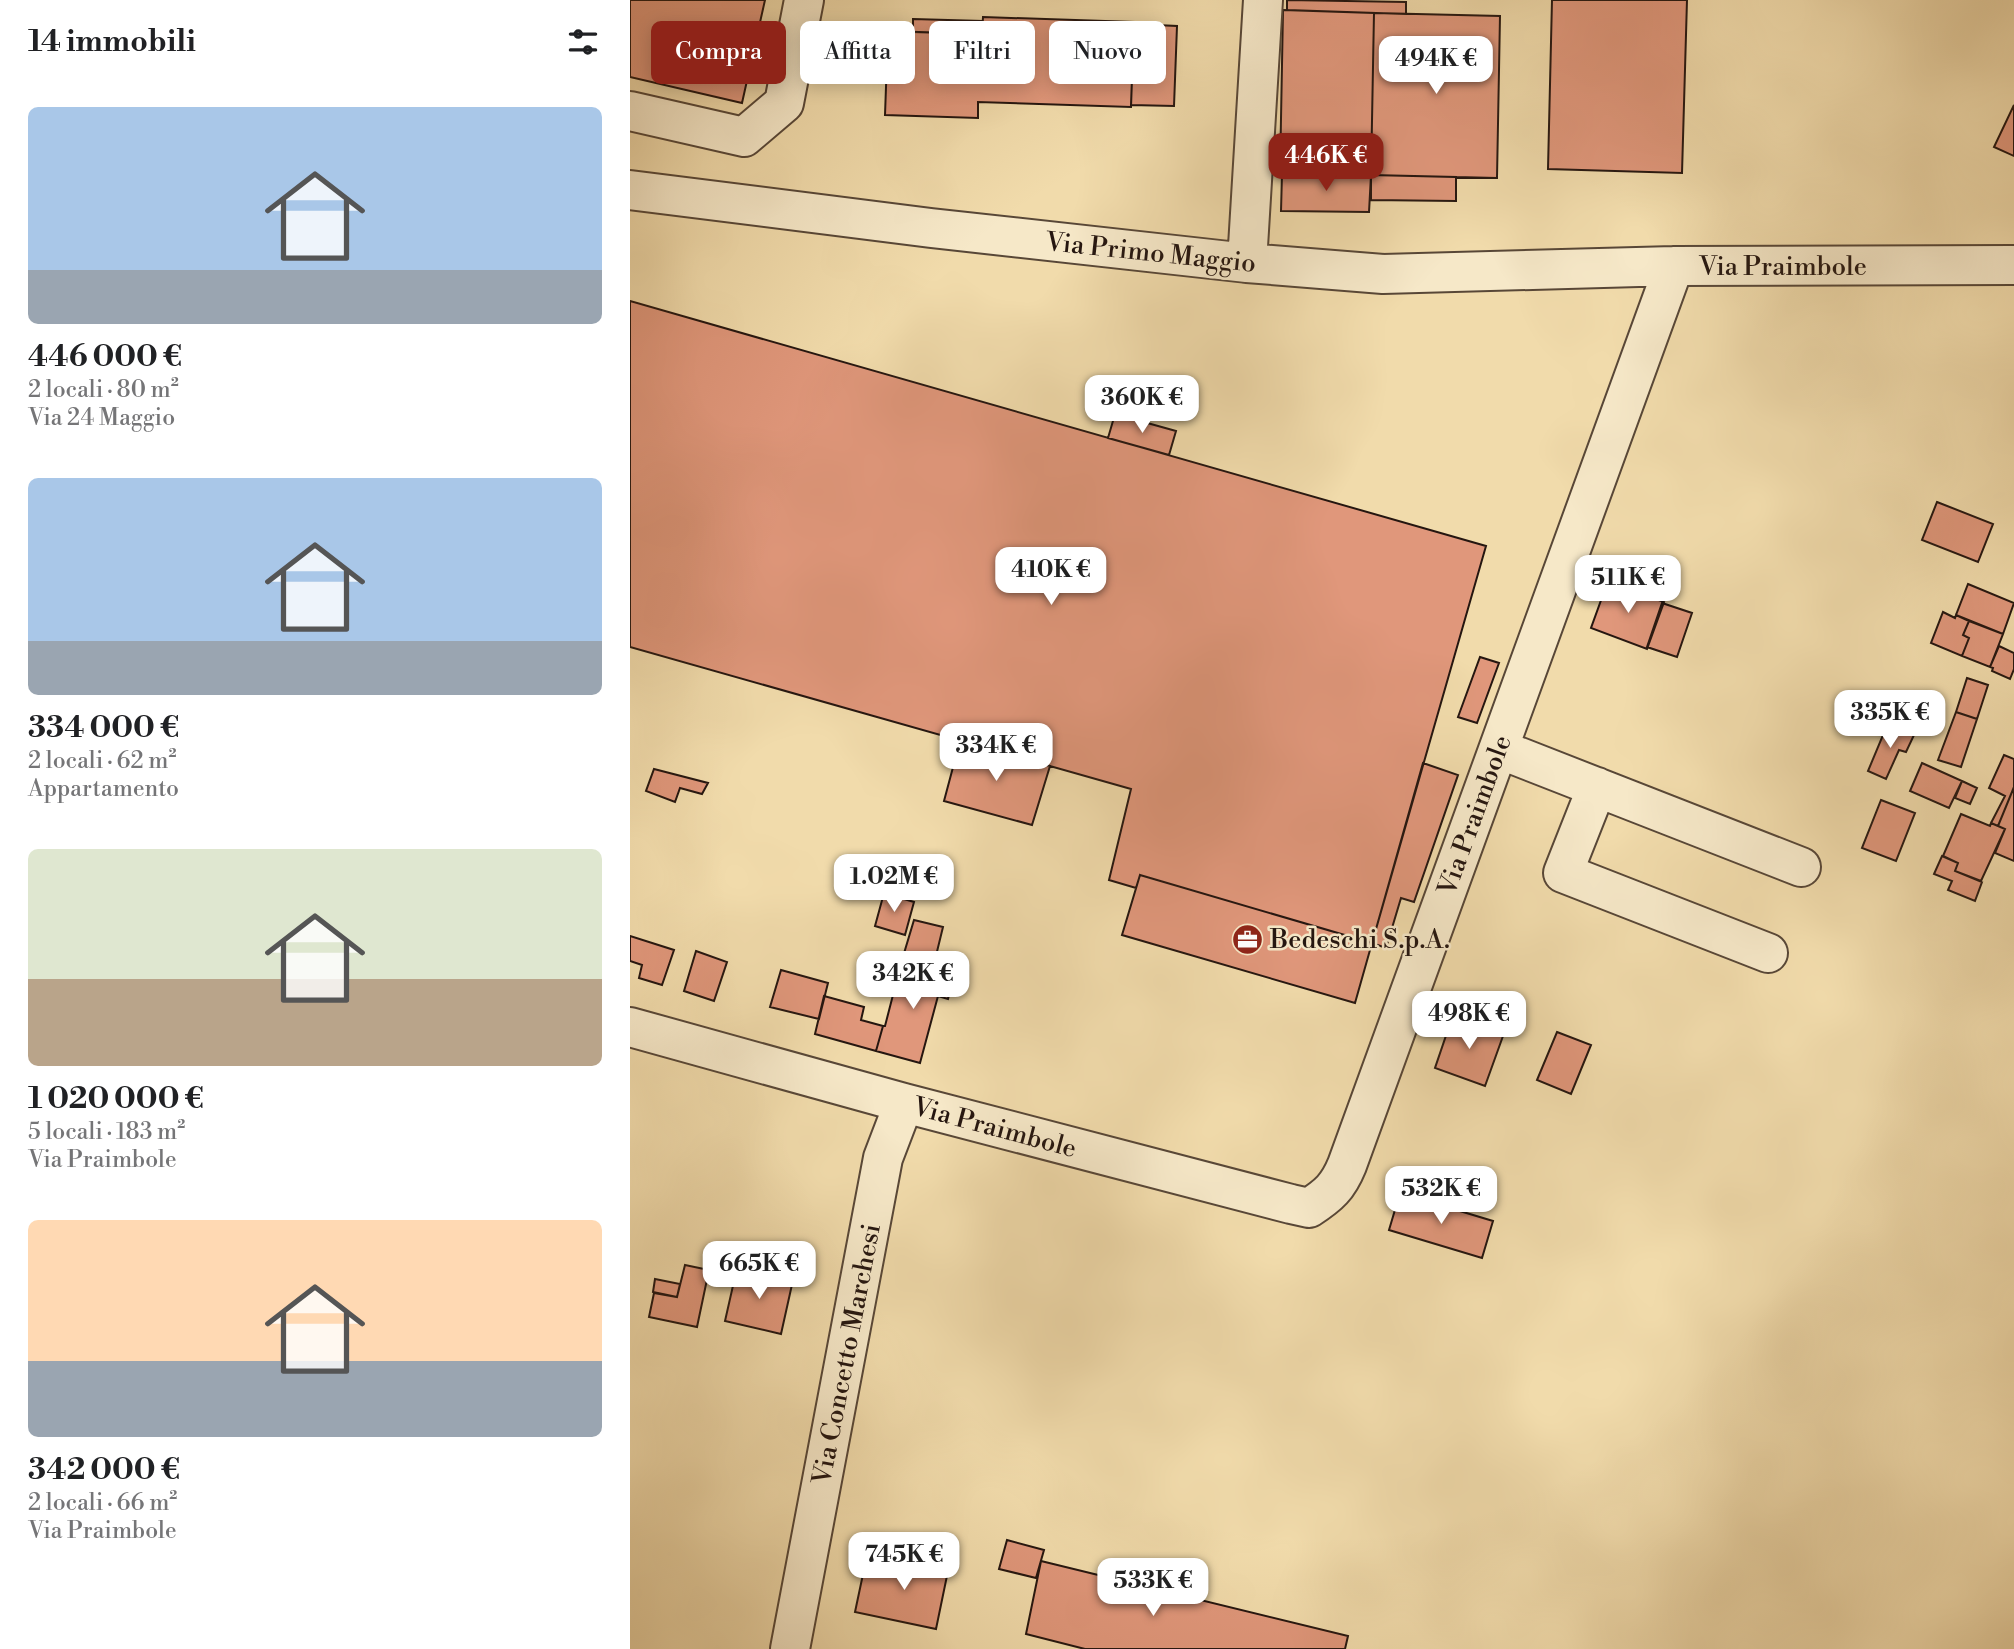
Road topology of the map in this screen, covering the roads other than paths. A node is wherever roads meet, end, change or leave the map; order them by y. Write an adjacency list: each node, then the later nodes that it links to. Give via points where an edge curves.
1 (804, 0): 3 (street, via 784,103 744,137)
2 (1263, 0): 5 (street)
3 (630, 111)
4 (630, 190): 5 (street, Via Primo Maggio)
5 (1247, 263): 7 (street, Via Primo Maggio, via 1383,274)
6 (2014, 265): 7 (street, Via Praimbole)
7 (1674, 266): 8 (street, Via Praimbole)
8 (1499, 749): 9 (street); 13 (street, Via Praimbole, via 1347,1166 1339,1184 1309,1208)
9 (1597, 787): 10 (street); 11 (street, via 1563,873)
10 (1801, 867)
11 (1768, 953)
12 (630, 1027): 13 (street, Via Praimbole)
13 (904, 1103): 14 (street, Via Concetto Marchesi, via 883,1158)
14 (790, 1649)

